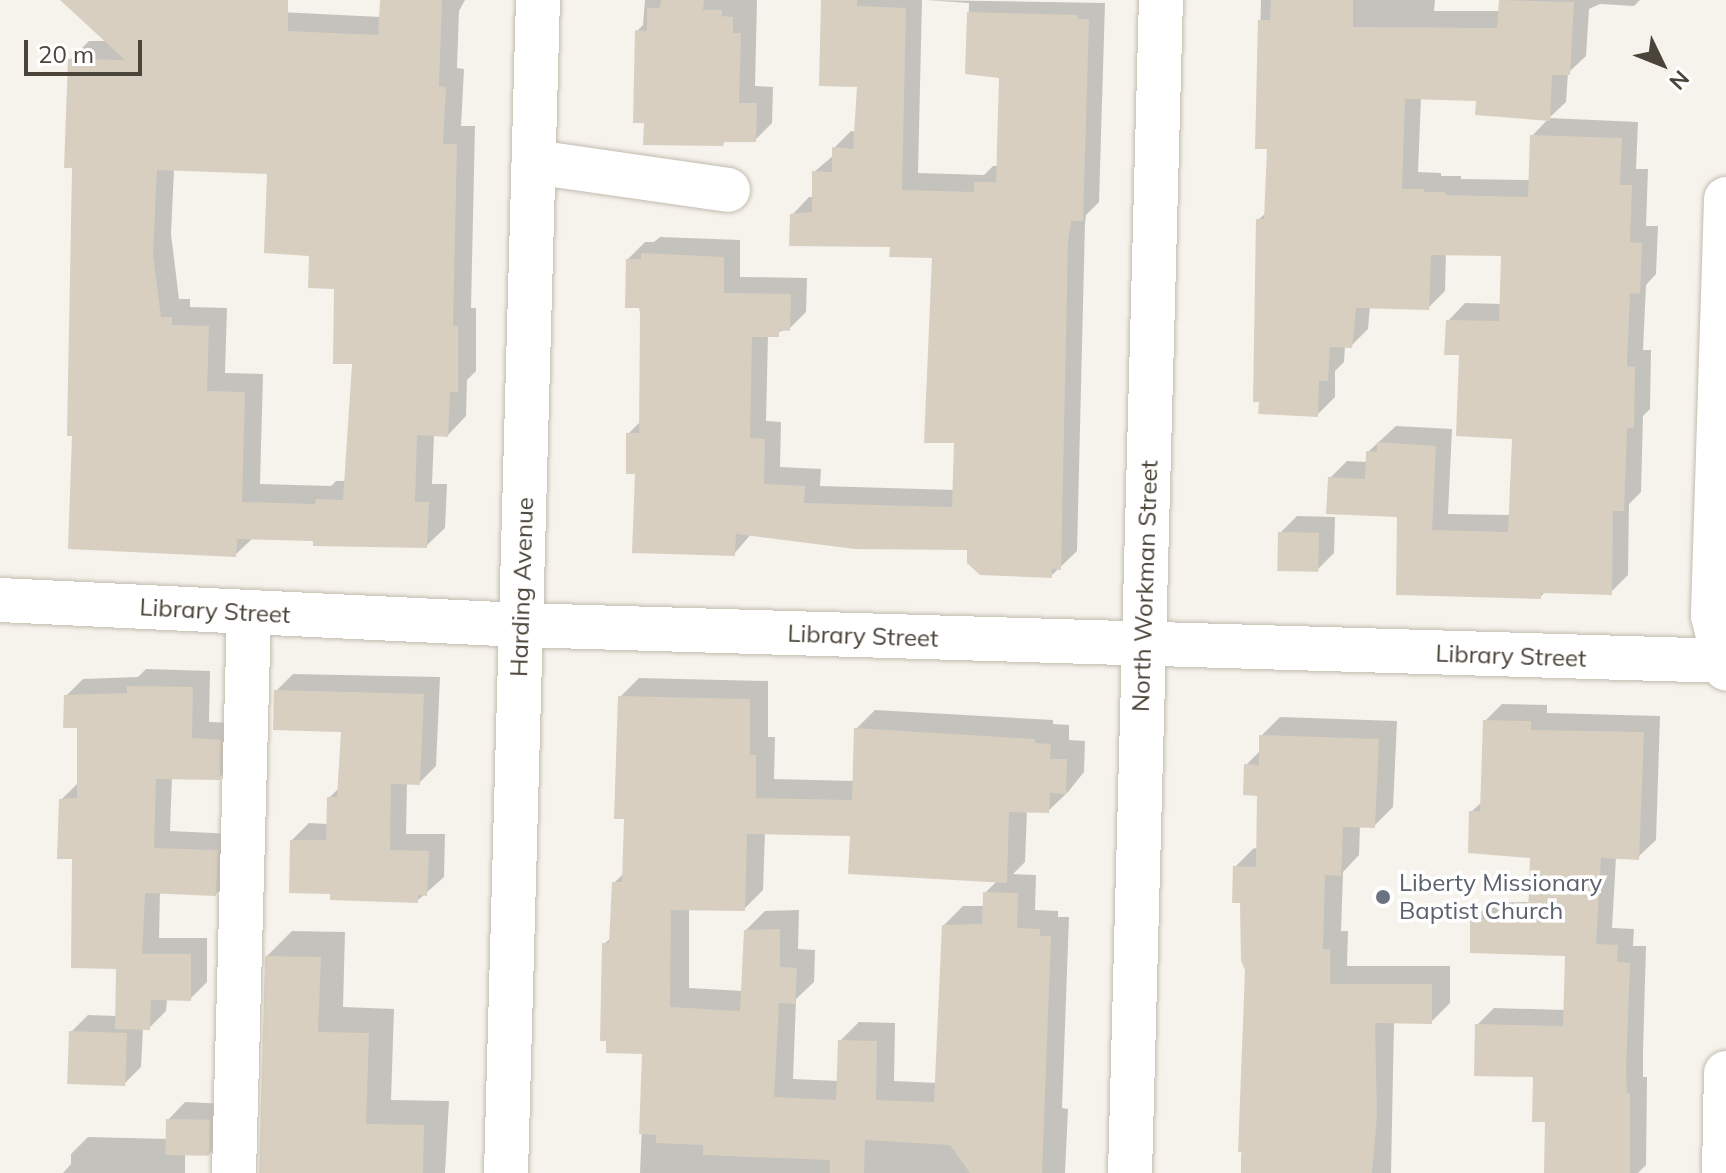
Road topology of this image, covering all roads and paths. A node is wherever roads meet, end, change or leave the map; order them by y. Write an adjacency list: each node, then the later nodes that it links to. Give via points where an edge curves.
1 (538, 0): 3 (street, Harding Avenue)
2 (1161, 0): 9 (street, North Workman Street)
3 (534, 162): 4 (street); 8 (street, Harding Avenue)
4 (728, 190)
5 (1726, 199): 10 (street, via 1713,616)
6 (0, 600): 7 (street, Library Street)
7 (249, 612): 8 (street, Library Street); 12 (street)
8 (521, 625): 9 (street, Library Street); 13 (street, Harding Avenue)
9 (1144, 644): 10 (street, Library Street); 14 (street, North Workman Street)
10 (1725, 663)
11 (1726, 1073): 15 (street)
12 (234, 1173)
13 (506, 1173)
14 (1130, 1173)
15 (1724, 1173)

